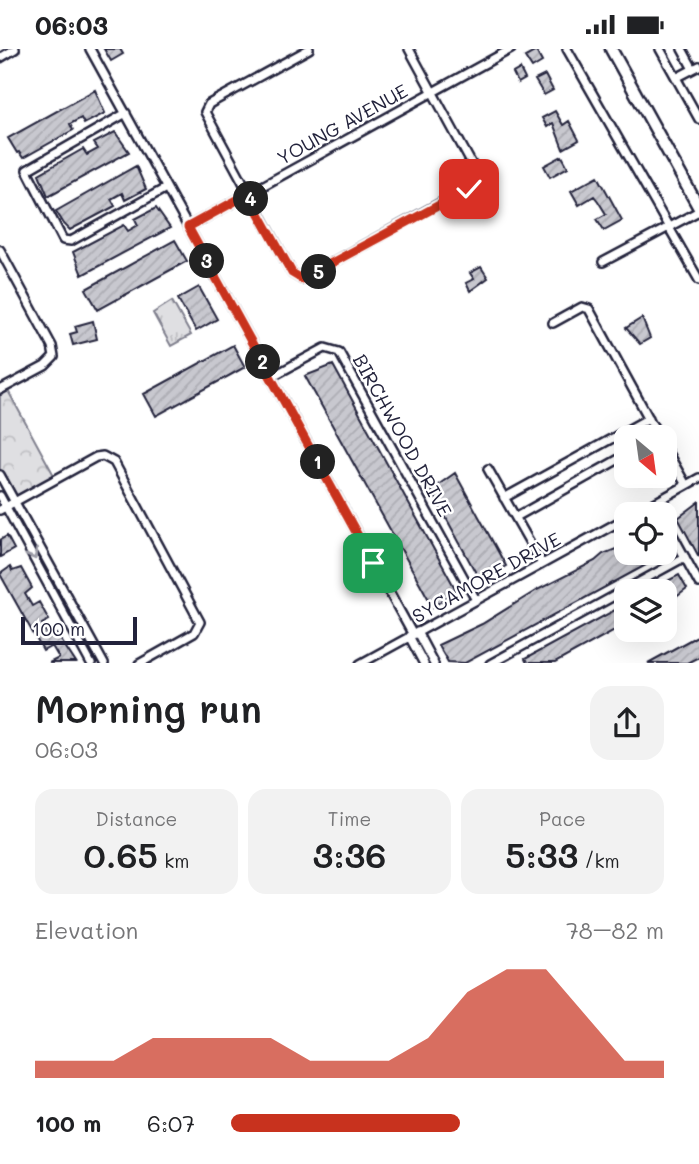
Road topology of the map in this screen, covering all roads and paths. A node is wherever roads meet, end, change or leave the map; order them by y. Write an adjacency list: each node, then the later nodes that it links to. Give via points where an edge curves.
1 (15, 49): 10 (street)
2 (90, 49): 15 (street)
3 (310, 49): 18 (street, via 207,106 207,118)
4 (409, 49): 13 (street)
5 (511, 49): 13 (street, YOUNG AVENUE)
6 (567, 49): 21 (street)
7 (611, 49): 19 (main road)
8 (660, 49): 12 (street)
9 (682, 49): 11 (street)
10 (0, 58)
11 (696, 67): 12 (street)
12 (676, 78): 14 (street)
13 (433, 92): 18 (street, YOUNG AVENUE); 18 (street, via 477,173 472,187 447,202 302,279 292,273)
14 (697, 109): 16 (street)
15 (126, 113): 17 (street); 17 (street, via 30,166 27,174 63,240 71,241)
16 (699, 119)
17 (166, 188): 20 (street)
18 (248, 194): 20 (street, YOUNG AVENUE)
19 (699, 210): 21 (street)
20 (188, 227): 26 (street)
21 (670, 227): 23 (street); 24 (street)
22 (0, 250): 27 (street, via 54,357)
23 (603, 262)
24 (699, 280)
25 (553, 323): 28 (street, via 582,307 589,309)
26 (271, 377): 47 (street, BIRCHWOOD DRIVE, via 326,348 339,352); 48 (street)
27 (0, 390)
28 (649, 418): 29 (street); 37 (street)
29 (653, 425)
30 (614, 462): 41 (street)
31 (488, 469): 37 (street)
32 (677, 469): 35 (street)
33 (0, 475): 38 (street)
34 (699, 478): 35 (street)
35 (686, 485): 39 (street)
36 (0, 496): 40 (street)
37 (504, 498): 41 (street)
38 (15, 502): 40 (street); 50 (street); 51 (street, via 96,457 114,462 199,615 194,633)
39 (656, 502)
40 (3, 508): 49 (street, one-way to 49)
41 (516, 517): 45 (street)
42 (614, 525): 45 (street, SYCAMORE DRIVE)
43 (677, 543): 44 (street)
44 (685, 557): 46 (street); 55 (street)
45 (542, 564): 47 (street, SYCAMORE DRIVE)
46 (699, 583)
47 (476, 600): 48 (street, SYCAMORE DRIVE)
48 (413, 635): 52 (street, SYCAMORE DRIVE); 53 (street); 54 (street)
49 (92, 663)
50 (104, 663)
51 (139, 663)
52 (359, 663)
53 (424, 663)
54 (434, 663)
55 (490, 663)

